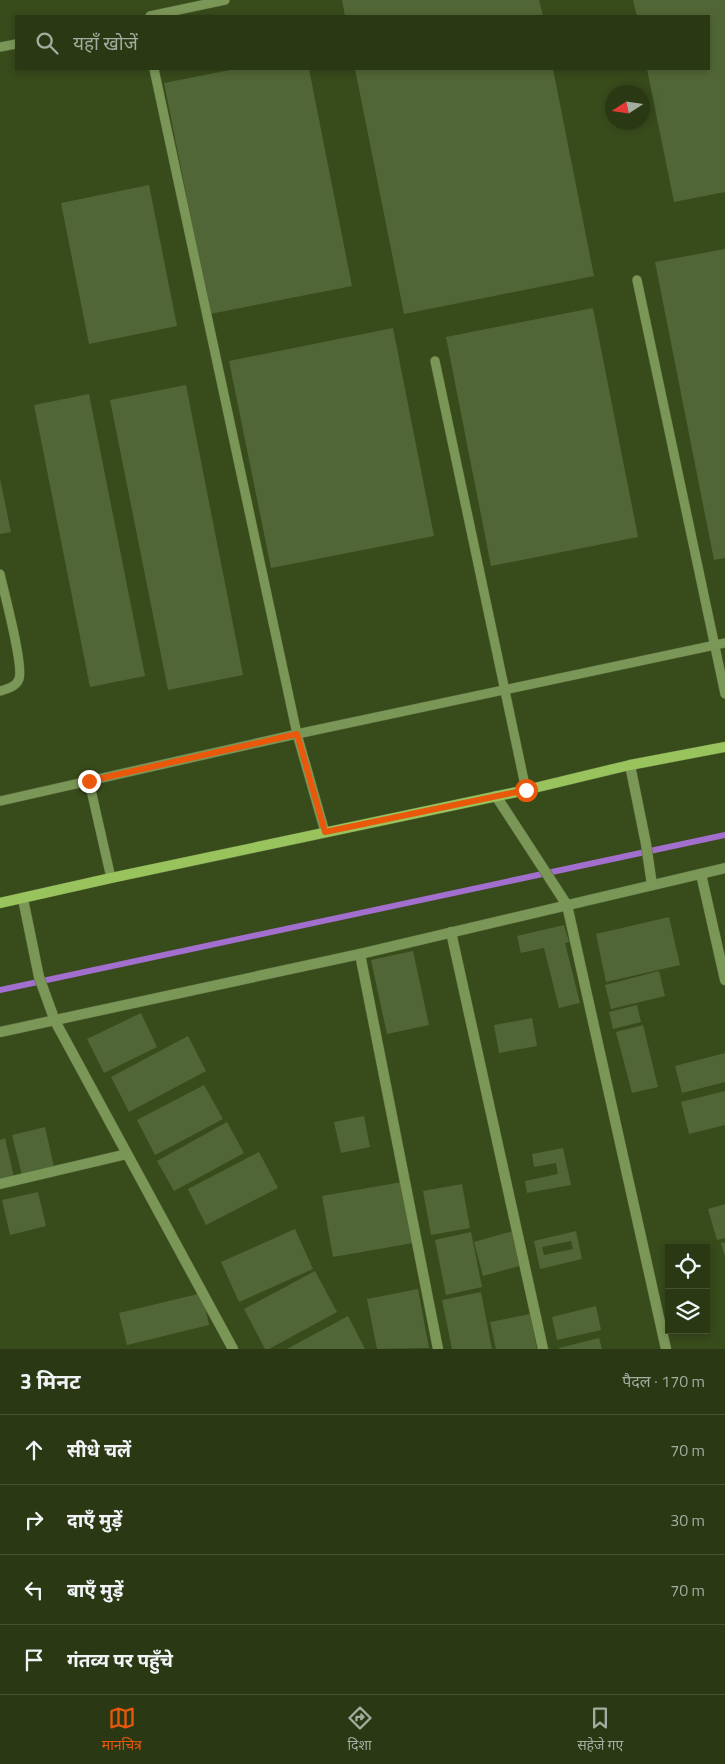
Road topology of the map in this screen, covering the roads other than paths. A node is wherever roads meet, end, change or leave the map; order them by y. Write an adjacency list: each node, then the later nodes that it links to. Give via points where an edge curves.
1 (225, 0): 2 (lane)
2 (155, 15)
3 (15, 44): 4 (lane)
4 (0, 48)
5 (154, 70): 14 (lane)
6 (637, 280): 10 (lane)
7 (435, 361): 12 (lane)
8 (0, 574): 11 (lane, via 20,663 19,679 13,687)
9 (725, 643): 10 (lane)
10 (715, 645): 12 (lane); 13 (lane)
11 (0, 691)
12 (505, 691): 14 (lane); 18 (lane)
13 (725, 694)
14 (297, 734): 17 (lane); 21 (lane)
15 (725, 747): 16 (street)
16 (630, 765): 18 (street); 25 (street)
17 (89, 781): 20 (lane); 24 (lane)
18 (526, 790): 19 (street)
19 (496, 796): 21 (street); 28 (street)
20 (0, 800)
21 (325, 832): 24 (street)
22 (725, 868): 23 (street)
23 (701, 874): 25 (street); 31 (street)
24 (111, 878): 26 (street)
25 (652, 885): 28 (street)
26 (23, 899): 27 (street); 32 (street, via 39,977)
27 (0, 903)
28 (567, 905): 29 (street); 39 (street)
29 (451, 932): 30 (street); 38 (street)
30 (360, 954): 32 (street); 37 (street)
31 (725, 980)
32 (55, 1021): 33 (street); 34 (street)
33 (0, 1032)
34 (127, 1154): 35 (street); 36 (street)
35 (0, 1184)
36 (233, 1349)
37 (438, 1349)
38 (544, 1349)
39 (666, 1349)

